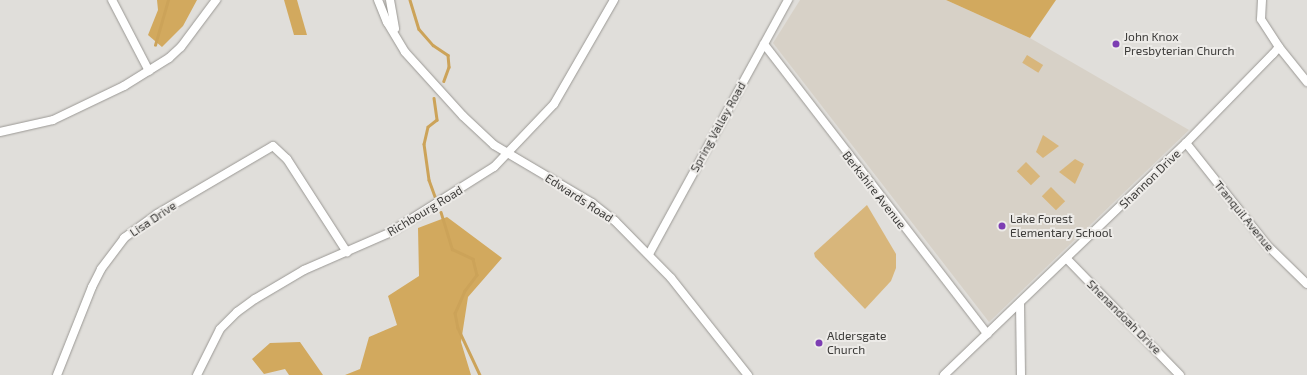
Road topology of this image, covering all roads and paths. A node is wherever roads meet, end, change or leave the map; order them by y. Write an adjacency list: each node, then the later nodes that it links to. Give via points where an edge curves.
1 (112, 0): 11 (street)
2 (216, 0): 11 (street, via 181,47)
3 (378, 0): 8 (street, Edwards Road, via 387,22)
4 (390, 0): 8 (street, Edwards Road)
5 (614, 0): 15 (street, Richbourg Road, via 554,104)
6 (788, 0): 9 (street, Spring Valley Road)
7 (1262, 0): 10 (street, via 1261,19)
8 (397, 36): 15 (street, Edwards Road, via 406,52 463,116)
9 (764, 44): 17 (street, Spring Valley Road); 21 (street, Berkshire Avenue)
10 (1279, 47): 12 (street); 14 (street, Shannon Drive)
11 (149, 71): 13 (street, via 75,112 34,126)
12 (1307, 82)
13 (0, 132)
14 (1186, 143): 18 (street, Shannon Drive); 19 (street, Tranquil Avenue, via 1266,244)
15 (507, 154): 16 (street, Richbourg Road, via 483,176 423,214); 17 (street, Edwards Road, via 592,204 615,221)
16 (347, 252): 22 (street, Lisa Drive, via 287,159 273,146 157,214 124,238 101,268); 23 (street, Richbourg Road, via 304,270 237,312 215,337)
17 (649, 254): 24 (street, Edwards Road)
18 (1067, 259): 20 (street, Shannon Drive); 27 (street, Shenandoah Drive)
19 (1307, 284)
20 (1020, 303): 21 (street, Shannon Drive); 26 (street)
21 (987, 334): 25 (street, Shannon Drive)
22 (57, 375)
23 (197, 375)
24 (748, 375)
25 (944, 375)
26 (1021, 375)
27 (1180, 375)

